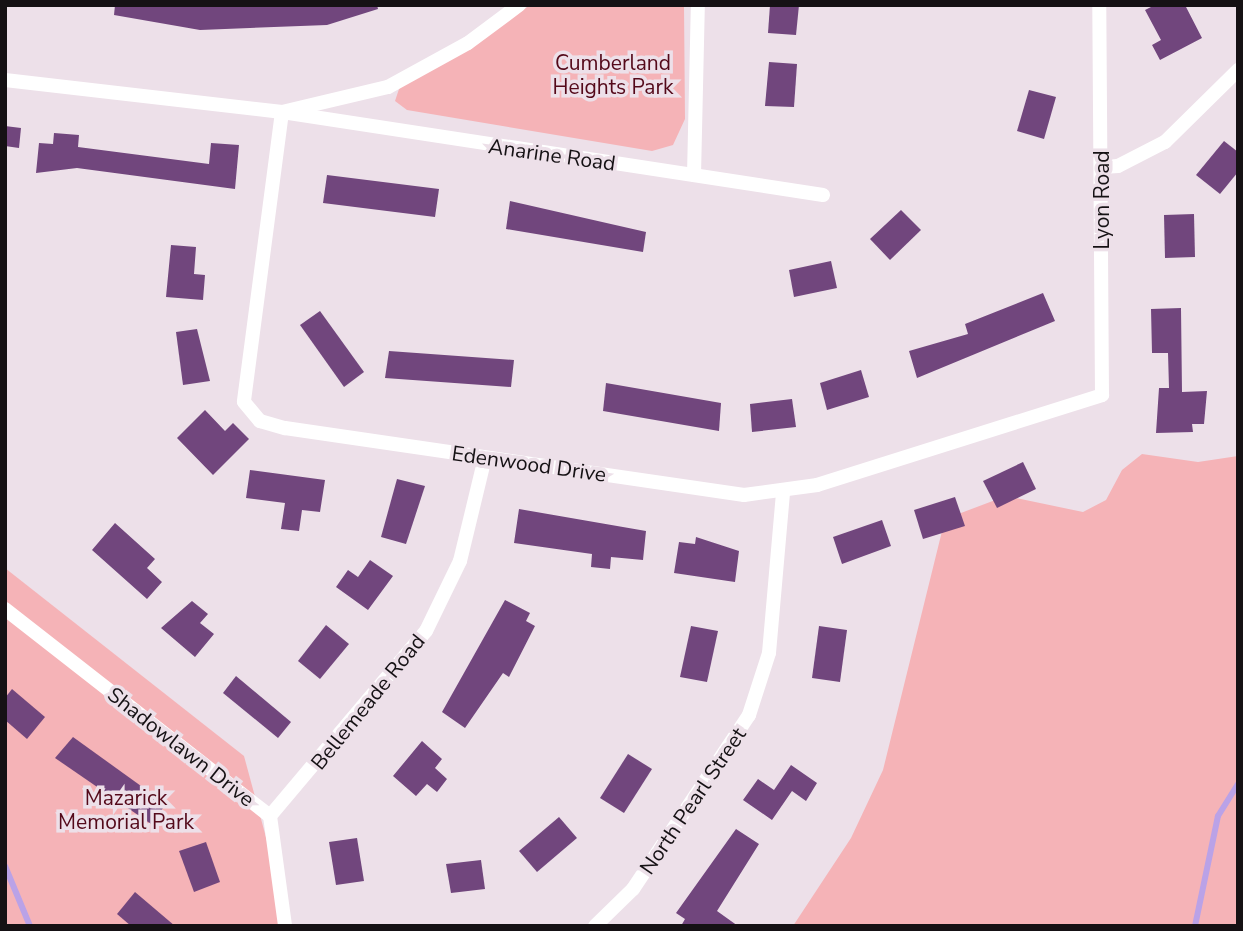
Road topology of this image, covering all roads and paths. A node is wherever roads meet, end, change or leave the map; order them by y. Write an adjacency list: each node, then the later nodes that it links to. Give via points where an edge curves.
1 (519, 5): 6 (street, Anarine Road, via 468,43 388,87)
2 (698, 5): 8 (street)
3 (1099, 5): 7 (street, Lyon Road)
4 (1238, 70): 7 (street, via 1165,142 1118,166)
5 (5, 80): 6 (street, Anarine Road)
6 (282, 112): 8 (street, Anarine Road); 11 (street, Edenwood Drive, via 243,389 250,413 285,428)
7 (1103, 167): 10 (street, Lyon Road)
8 (694, 175): 9 (street, Anarine Road)
9 (823, 195)
10 (1102, 395): 12 (street, Edenwood Drive)
11 (485, 458): 12 (street, Edenwood Drive, via 744,495); 14 (street, Bellemeade Road, via 460,561 426,631)
12 (783, 494): 16 (street, North Pearl Street, via 769,653 749,715 634,889)
13 (5, 609): 14 (street, Shadowlawn Drive)
14 (270, 816): 15 (street, Shadowlawn Drive)
15 (285, 926)
16 (595, 926)

